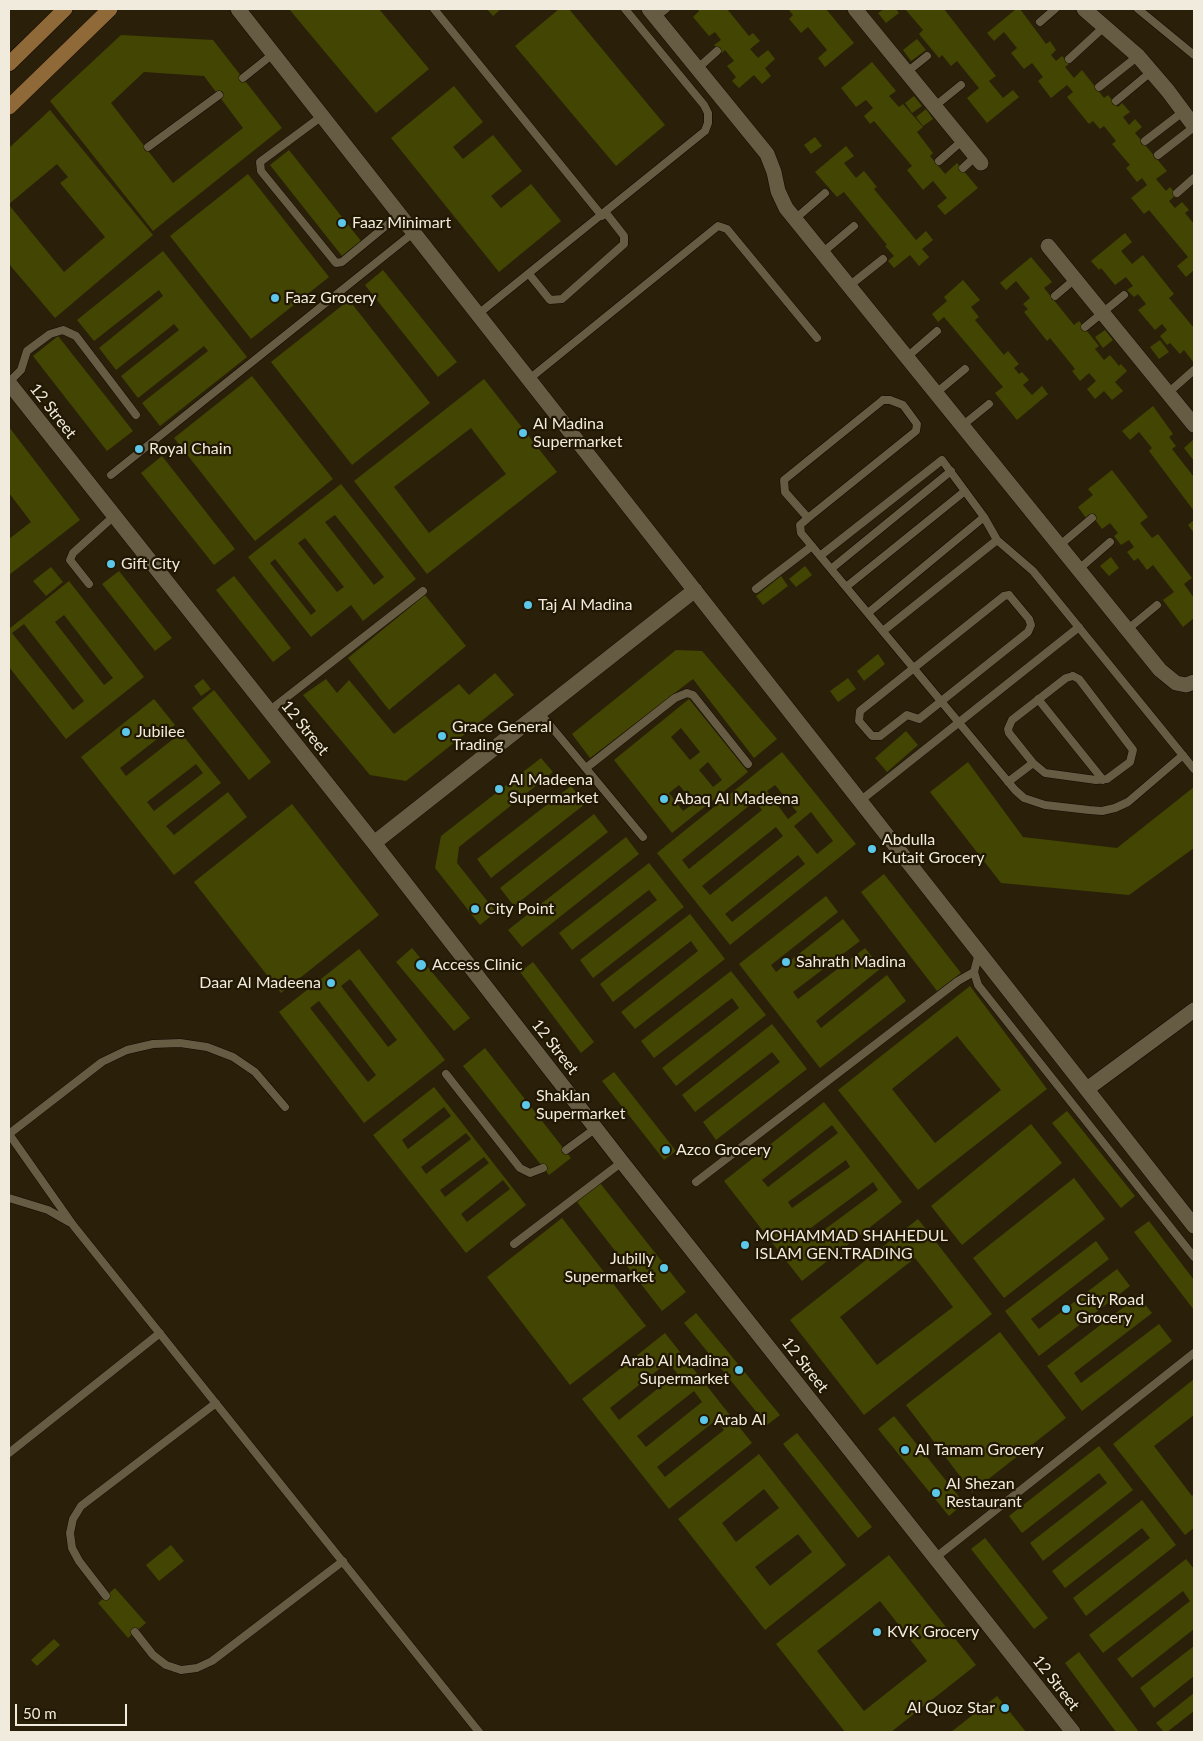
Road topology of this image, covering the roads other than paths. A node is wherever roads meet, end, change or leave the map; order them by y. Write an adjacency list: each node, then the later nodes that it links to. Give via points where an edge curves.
1 (110, 9): 29 (street)
2 (238, 9): 14 (street)
3 (434, 9): 44 (lane)
4 (625, 9): 44 (lane, via 704,105 708,123 699,137)
5 (855, 9): 22 (street)
6 (1055, 9): 11 (lane)
7 (1084, 9): 12 (street)
8 (1138, 9): 15 (lane)
9 (60, 11): 19 (street)
10 (657, 12): 20 (street)
11 (1040, 22)
12 (1105, 26): 17 (street); 18 (lane)
13 (717, 51): 20 (lane)
14 (273, 54): 23 (lane); 31 (street)
15 (1194, 55)
16 (927, 56): 22 (lane)
17 (1138, 56): 21 (street); 25 (lane)
18 (1069, 59)
19 (9, 64)
20 (698, 68): 45 (street, via 767,154 781,200)
21 (1152, 71): 27 (lane); 30 (street)
22 (907, 72): 28 (street)
23 (243, 78)
24 (960, 85): 28 (lane)
25 (1099, 87)
26 (218, 95): 35 (lane)
27 (1116, 101)
28 (935, 106): 33 (street)
29 (9, 107)
30 (1184, 111): 32 (street); 34 (lane)
31 (322, 116): 43 (street); 43 (lane, via 260,162 261,171 336,263 342,262)
32 (1194, 126): 36 (lane)
33 (963, 140): 37 (street); 38 (lane)
34 (1145, 141)
35 (148, 148)
36 (1158, 155)
37 (979, 159): 39 (lane)
38 (939, 161)
39 (963, 168)
40 (1194, 178): 42 (lane)
41 (826, 193): 45 (lane)
42 (1177, 193)
43 (399, 214): 47 (street)
44 (604, 214): 51 (lane); 51 (lane, via 624,236 624,244 562,299 550,300)
45 (795, 219): 49 (street)
46 (854, 226): 49 (lane)
47 (413, 233): 57 (street); 73 (lane)
48 (1048, 246): 52 (street)
49 (822, 253): 53 (street)
50 (883, 259): 53 (lane)
51 (530, 274): 57 (lane)
52 (1075, 279): 55 (lane); 56 (street)
53 (849, 286): 61 (street)
54 (1124, 295): 56 (lane)
55 (1055, 296)
56 (1103, 312): 58 (lane); 67 (street)
57 (477, 316): 64 (street)
58 (1085, 327)
59 (937, 331): 61 (lane)
60 (817, 338): 64 (lane, via 727,229 718,226)
61 (907, 357): 66 (street)
62 (965, 369): 66 (lane)
63 (1194, 370): 67 (lane)
64 (528, 380): 89 (street)
65 (9, 383): 69 (lane, via 21,370 27,351 50,334 63,330 76,336); 75 (street, 12 Street)
66 (936, 393): 71 (street)
67 (1168, 393): 70 (street)
68 (989, 404): 71 (lane)
69 (136, 416)
70 (1194, 425)
71 (963, 426): 81 (street)
72 (951, 471): 74 (lane); 83 (lane, via 940,460); 84 (lane)
73 (111, 475)
74 (965, 491): 76 (lane); 87 (lane)
75 (114, 516): 86 (lane, via 73,553 70,560); 100 (street, 12 Street)
76 (984, 517): 79 (lane); 92 (lane)
77 (808, 518): 77 (lane, via 783,488 786,477 877,404 890,400 903,405 917,424 916,431); 82 (lane, via 799,528)
78 (1092, 518): 81 (lane)
79 (997, 540): 93 (lane, via 1033,571); 95 (lane)
80 (1110, 542): 85 (lane)
81 (1060, 545): 85 (street)
82 (812, 546): 83 (lane); 88 (lane)
83 (820, 556): 84 (lane)
84 (831, 568): 87 (lane)
85 (1079, 569): 94 (street)
86 (89, 584)
87 (846, 587): 92 (lane)
88 (756, 589)
89 (694, 590): 101 (street); 110 (street)
90 (423, 591): 100 (lane)
91 (1157, 605): 94 (lane)
92 (868, 613): 95 (lane)
93 (1079, 627): 102 (lane); 103 (lane)
94 (1128, 629): 97 (street, via 1168,678 1186,685)
95 (883, 631): 96 (lane)
96 (914, 668): 99 (lane); 99 (lane, via 860,711 860,721 872,736 880,736 907,715 919,719); 99 (lane, via 1004,596 1014,598 1029,619 1028,632)
97 (1194, 682)
98 (1038, 699): 104 (lane, via 1012,720 1008,728 1012,738); 108 (lane); 108 (lane, via 1069,676 1078,679 1133,750 1130,762)
99 (942, 701): 102 (lane)
100 (269, 711): 112 (street, 12 Street)
101 (539, 712): 106 (lane); 112 (street)
102 (959, 722): 109 (lane); 110 (lane)
103 (1183, 755): 107 (lane); 109 (lane, via 1128,802 1102,811 1034,803)
104 (1033, 763): 108 (lane, via 1038,769 1053,775); 109 (lane)
105 (748, 764): 106 (lane, via 693,695 687,693 675,698)
106 (586, 768): 111 (lane)
107 (1194, 769)
108 (1103, 780)
109 (1008, 782)
110 (860, 801): 113 (street)
111 (644, 837)
112 (374, 843): 119 (street, 12 Street)
113 (979, 953): 114 (lane); 117 (street)
114 (974, 972): 124 (lane); 129 (lane, via 978,986)
115 (1194, 1010): 117 (street)
116 (446, 1074): 123 (lane, via 520,1168 530,1172)
117 (1087, 1089): 127 (street)
118 (285, 1107): 120 (lane, via 255,1072 232,1057 189,1044 153,1044 127,1050 102,1062)
119 (596, 1128): 121 (lane); 122 (street, 12 Street)
120 (9, 1134): 126 (lane)
121 (566, 1150)
122 (622, 1162): 128 (lane); 134 (street, 12 Street)
123 (543, 1168)
124 (696, 1182)
125 (9, 1198): 126 (lane, via 48,1210)
126 (73, 1225): 130 (lane)
127 (1194, 1226)
128 (514, 1244)
129 (1194, 1257)
130 (160, 1333): 132 (lane); 133 (lane)
131 (1194, 1353): 134 (lane)
132 (216, 1403): 135 (lane); 136 (lane, via 86,1502 73,1519 70,1533 72,1548)
133 (9, 1453)
134 (935, 1558): 139 (street, 12 Street)
135 (343, 1561): 137 (lane, via 212,1661 198,1668 182,1670 166,1665 153,1655); 138 (lane)
136 (106, 1596)
137 (135, 1632)
138 (479, 1732)
139 (1073, 1732)

